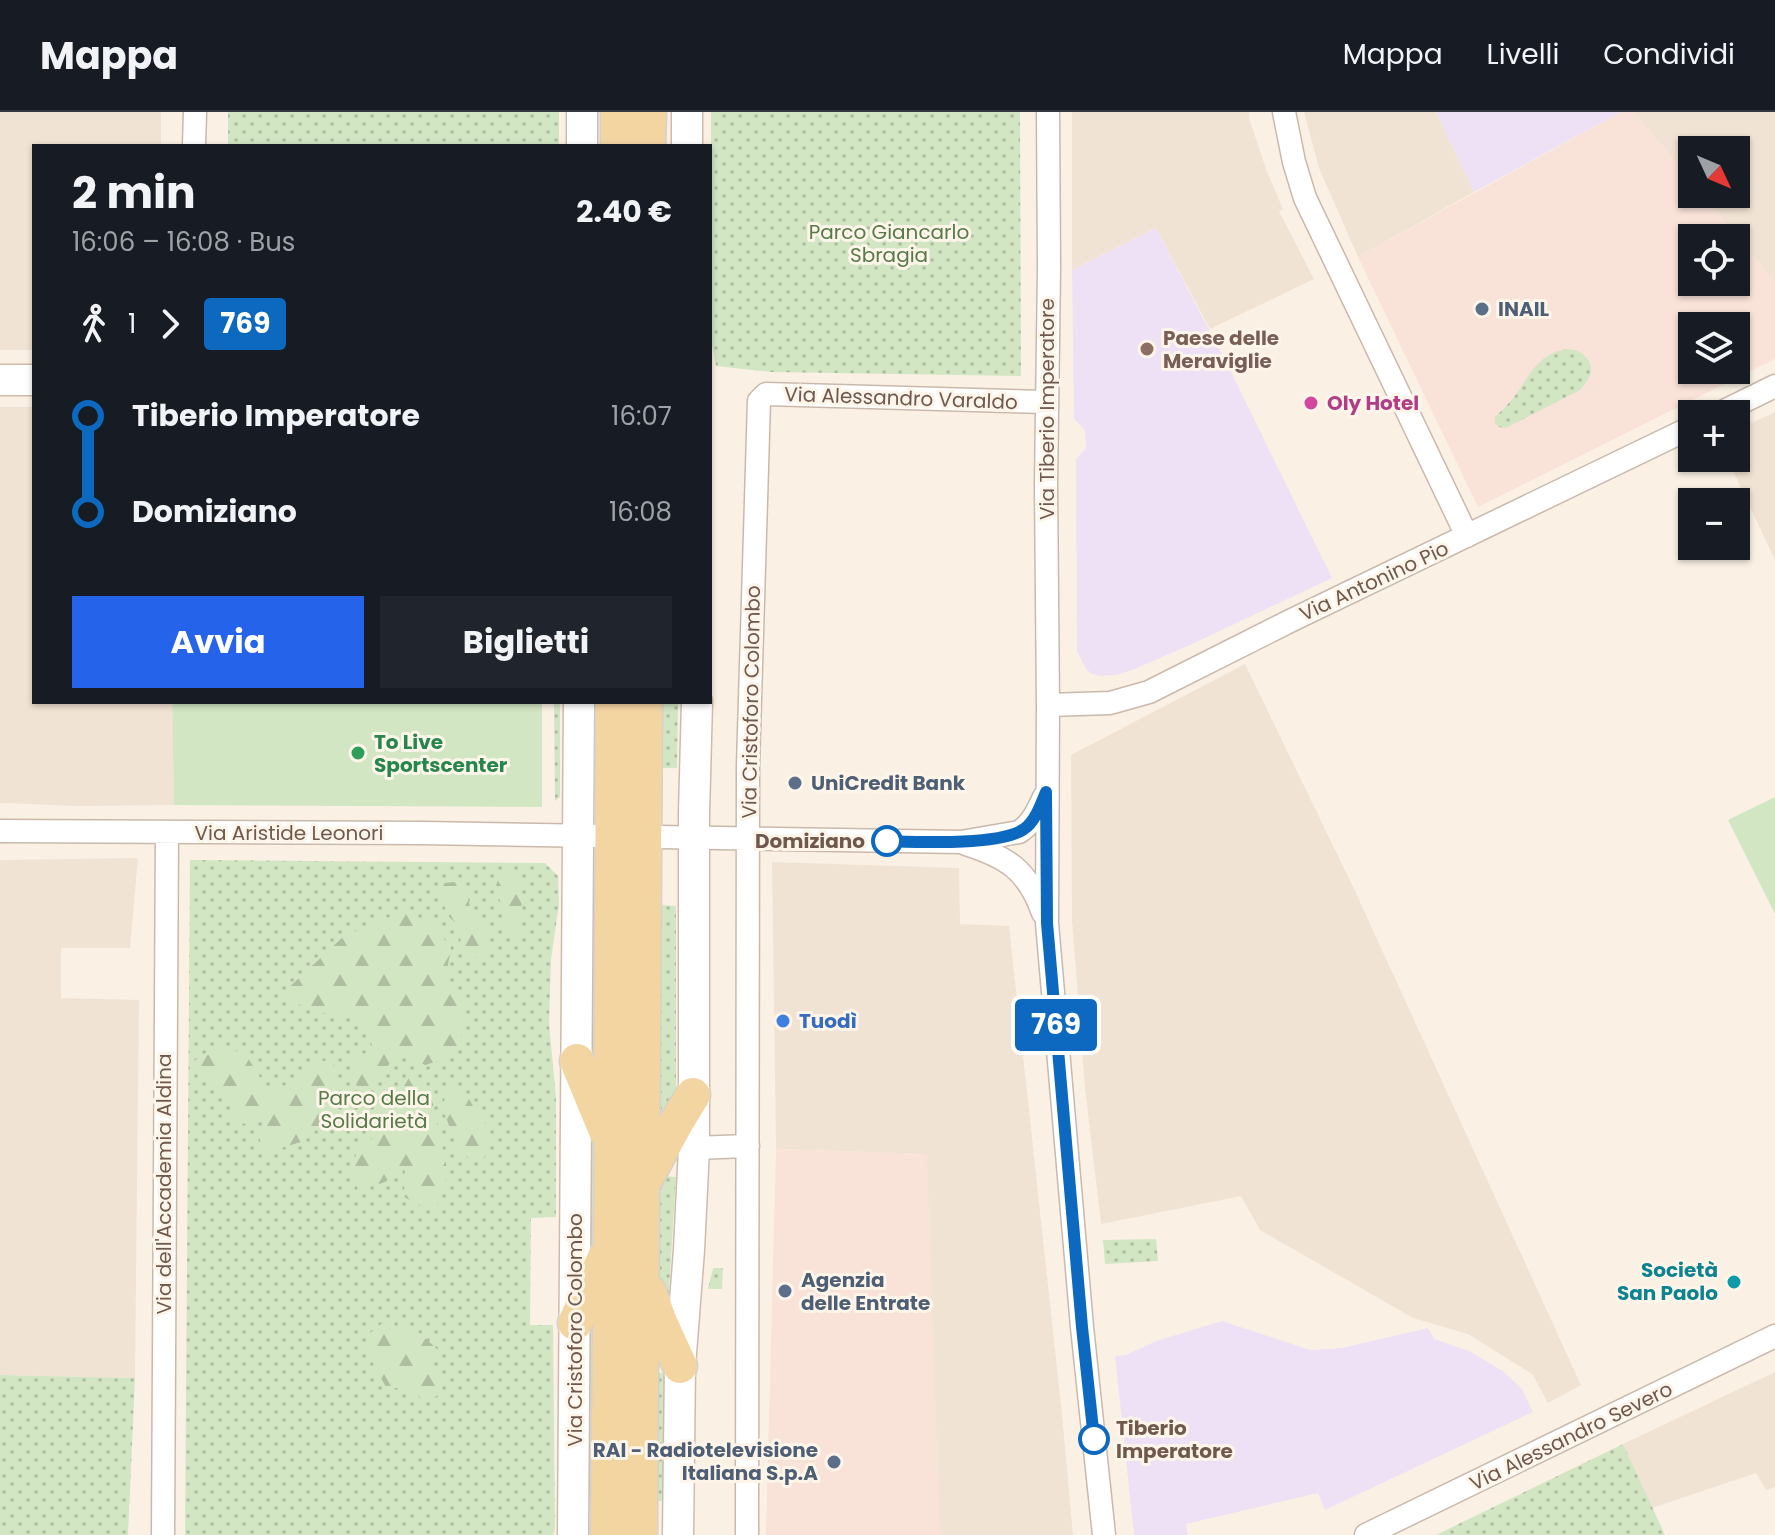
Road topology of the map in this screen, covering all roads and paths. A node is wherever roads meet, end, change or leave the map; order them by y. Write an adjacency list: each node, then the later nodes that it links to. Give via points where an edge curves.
1 (195, 112): 8 (street)
2 (582, 112): 9 (main road)
3 (618, 112): 10 (main road)
4 (649, 112): 11 (main road)
5 (687, 112): 12 (main road)
6 (1048, 112): 18 (street, Via Tiberio Imperatore)
7 (1284, 112): 20 (street, via 1305,198)
8 (194, 144)
9 (582, 144)
10 (618, 144)
11 (648, 144)
12 (687, 144)
13 (0, 380): 14 (main road)
14 (32, 380)
15 (1775, 386): 16 (street)
16 (1746, 400)
17 (759, 401): 18 (street, Via Alessandro Varaldo, via 766,394); 31 (street, Via Cristoforo Colombo)
18 (1046, 402): 25 (street, Via Tiberio Imperatore)
19 (1678, 434): 20 (street, Via Antonino Pio)
20 (1467, 536): 25 (street, Via Antonino Pio, via 1149,692 1110,703)
21 (579, 704): 29 (main road, Via Cristoforo Colombo)
22 (613, 704): 30 (main road, Via Cristoforo Colombo)
23 (645, 704): 30 (main road, Via Cristoforo Colombo)
24 (697, 704): 32 (main road)
25 (1048, 705): 26 (street, Via Tiberio Imperatore)
26 (1046, 792): 33 (street, via 1027,828); 34 (street)
27 (0, 831): 28 (street, Via Aristide Leonori)
28 (167, 832): 29 (street, Via Aristide Leonori); 46 (street, Via dell'Accademia Aldina)
29 (578, 837): 30 (street); 35 (main road, Via Cristoforo Colombo)
30 (628, 838): 32 (street); 37 (main road, Via Cristoforo Colombo); 40 (main road, Via Cristoforo Colombo)
31 (748, 838): 32 (street); 33 (street); 38 (street, Via Cristoforo Colombo)
32 (694, 839): 36 (main road)
33 (961, 842): 34 (street, via 992,852 1019,869)
34 (1047, 923): 52 (street)
35 (577, 1061): 37 (main road); 43 (main road, Via Cristoforo Colombo)
36 (693, 1095): 39 (main road); 40 (main road)
37 (611, 1143): 41 (main road, Via Cristoforo Colombo)
38 (748, 1146): 39 (street); 51 (street, Via Cristoforo Colombo)
39 (694, 1148): 45 (main road)
40 (643, 1184): 42 (main road, Via Cristoforo Colombo)
41 (611, 1242): 43 (main road); 48 (main road, Via Cristoforo Colombo)
42 (642, 1273): 45 (main road); 49 (main road, Via Cristoforo Colombo)
43 (575, 1323): 47 (main road, Via Cristoforo Colombo)
44 (1775, 1336): 53 (street, Via Alessandro Severo)
45 (680, 1366): 50 (main road)
46 (163, 1535)
47 (573, 1535)
48 (608, 1535)
49 (640, 1535)
50 (678, 1535)
51 (747, 1535)
52 (1104, 1535)
53 (1366, 1535)

